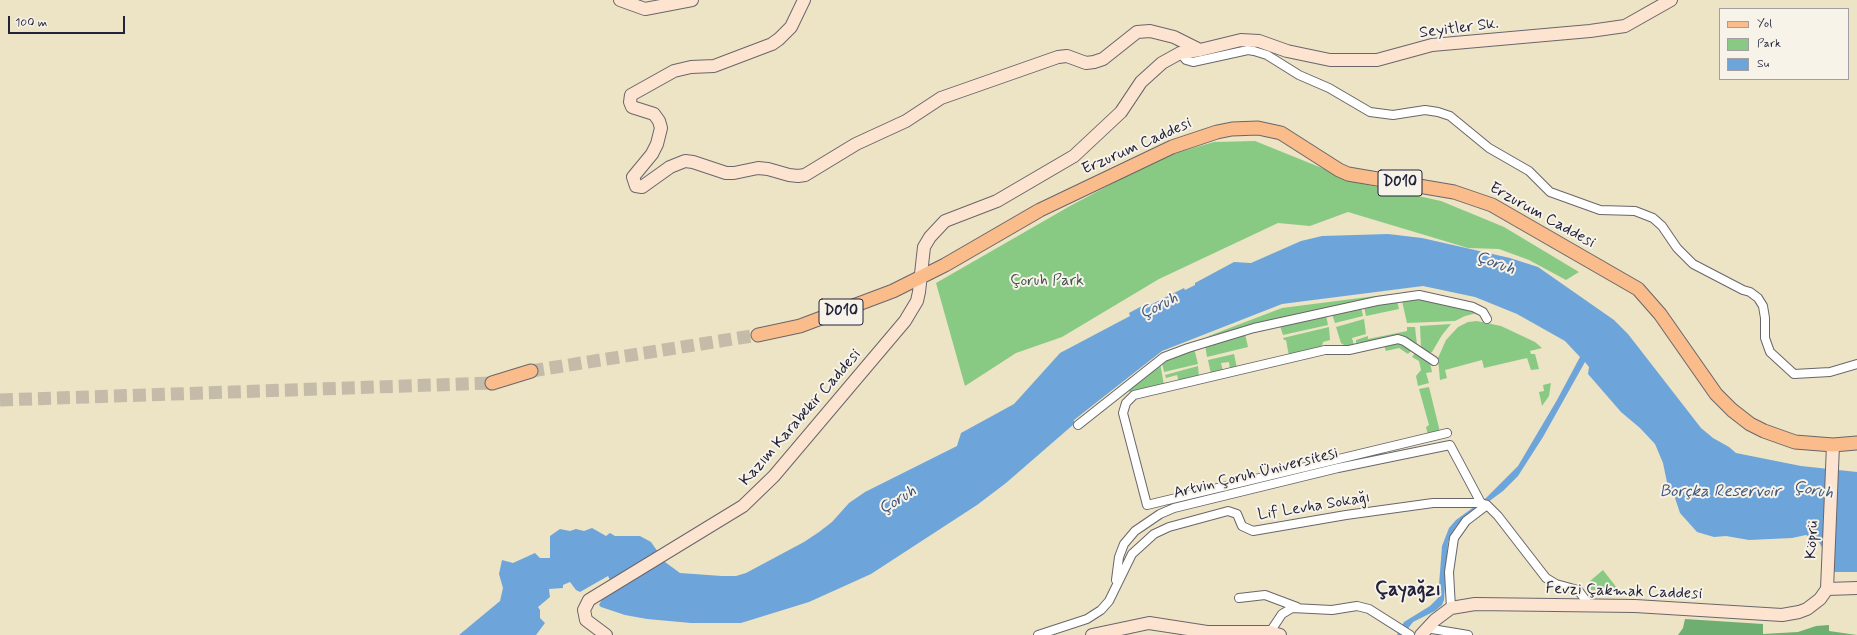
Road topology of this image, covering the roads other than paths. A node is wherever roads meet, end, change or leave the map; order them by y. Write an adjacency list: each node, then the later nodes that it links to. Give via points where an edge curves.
1 (620, 0): 2 (street, via 645,9)
2 (692, 0)
3 (804, 0): 5 (street, via 791,27 772,44 714,66 680,69 631,94 632,107 654,114 661,128 652,154 633,177 636,186 642,187 670,166 685,162 693,162 726,173 758,168 790,175 805,175 856,144 906,121 941,98 1058,57 1067,56 1086,62 1103,59 1137,32 1150,31 1174,37)
4 (1671, 0): 5 (street, Seyitler Sk., via 1625,26 1432,45 1377,60 1330,60 1259,41 1241,40)
5 (1200, 50): 6 (street, Seyitler Sk.)
6 (1180, 53): 7 (street, Kazım Karabekir Caddesi, via 1162,62 1148,75 1121,112 1074,156 997,201 945,221 924,247); 11 (street, via 1186,60 1193,62 1248,50 1254,51 1266,55 1294,73 1329,88 1370,112 1385,115 1432,111 1450,116 1489,148 1529,171 1550,192 1600,210 1635,211 1653,218 1693,264 1758,298 1763,306 1765,338 1770,352 1794,374 1830,372)
7 (920, 277): 9 (main road, D010, via 867,302 807,324); 17 (main road, Erzurum Caddesi / D010, via 964,255 1040,210 1172,147 1232,129 1267,129 1285,135 1348,174 1454,192 1483,201 1505,212 1638,289 1660,314 1712,388 1741,418 1782,439); 29 (street, Kazım Karabekir Caddesi, via 917,301 905,321 774,476 743,506 589,600 584,610 586,620)
8 (1487, 319): 14 (street, via 1483,312 1473,307 1418,295 1377,301 1254,328 1164,357)
9 (758, 335)
10 (1434, 361): 15 (street, via 1398,339 1349,350 1325,350 1134,395 1126,403 1123,413 1147,504)
11 (1857, 364)
12 (531, 371): 13 (main road)
13 (492, 383)
14 (1078, 424)
15 (1447, 433)
16 (1857, 443): 17 (main road, Erzurum Caddesi / D010)
17 (1833, 445): 21 (street, Köprü)
18 (1484, 504): 19 (street, Lif Levha Sokağı, via 1433,503 1253,531 1242,526 1234,512 1224,512 1169,527 1148,538 1132,554); 19 (street, Artvin Çoruh Üniversitesi, via 1450,445 1338,468 1167,511 1144,524 1128,538 1119,557); 23 (street, via 1498,516 1546,578 1556,584 1578,590); 25 (street, via 1466,521 1454,538 1449,572)
19 (1115, 587): 30 (street, Lif Levha Sokağı, via 1106,606 1095,615)
20 (1857, 588): 21 (street)
21 (1827, 589): 23 (street, Fevzi Çakmak Caddesi, via 1811,606 1799,612 1782,615)
22 (1239, 598): 24 (street, via 1265,595)
23 (1590, 606): 25 (street, Fevzi Çakmak Caddesi, via 1485,604)
24 (1298, 607): 27 (street, via 1282,614); 28 (street, via 1332,610 1363,607)
25 (1451, 608): 26 (street)
26 (1424, 632): 32 (street)
27 (1275, 634): 31 (street, via 1208,632 1149,623)
28 (1408, 634)
29 (606, 635)
30 (1038, 635)
31 (1092, 635)
32 (1468, 635)

